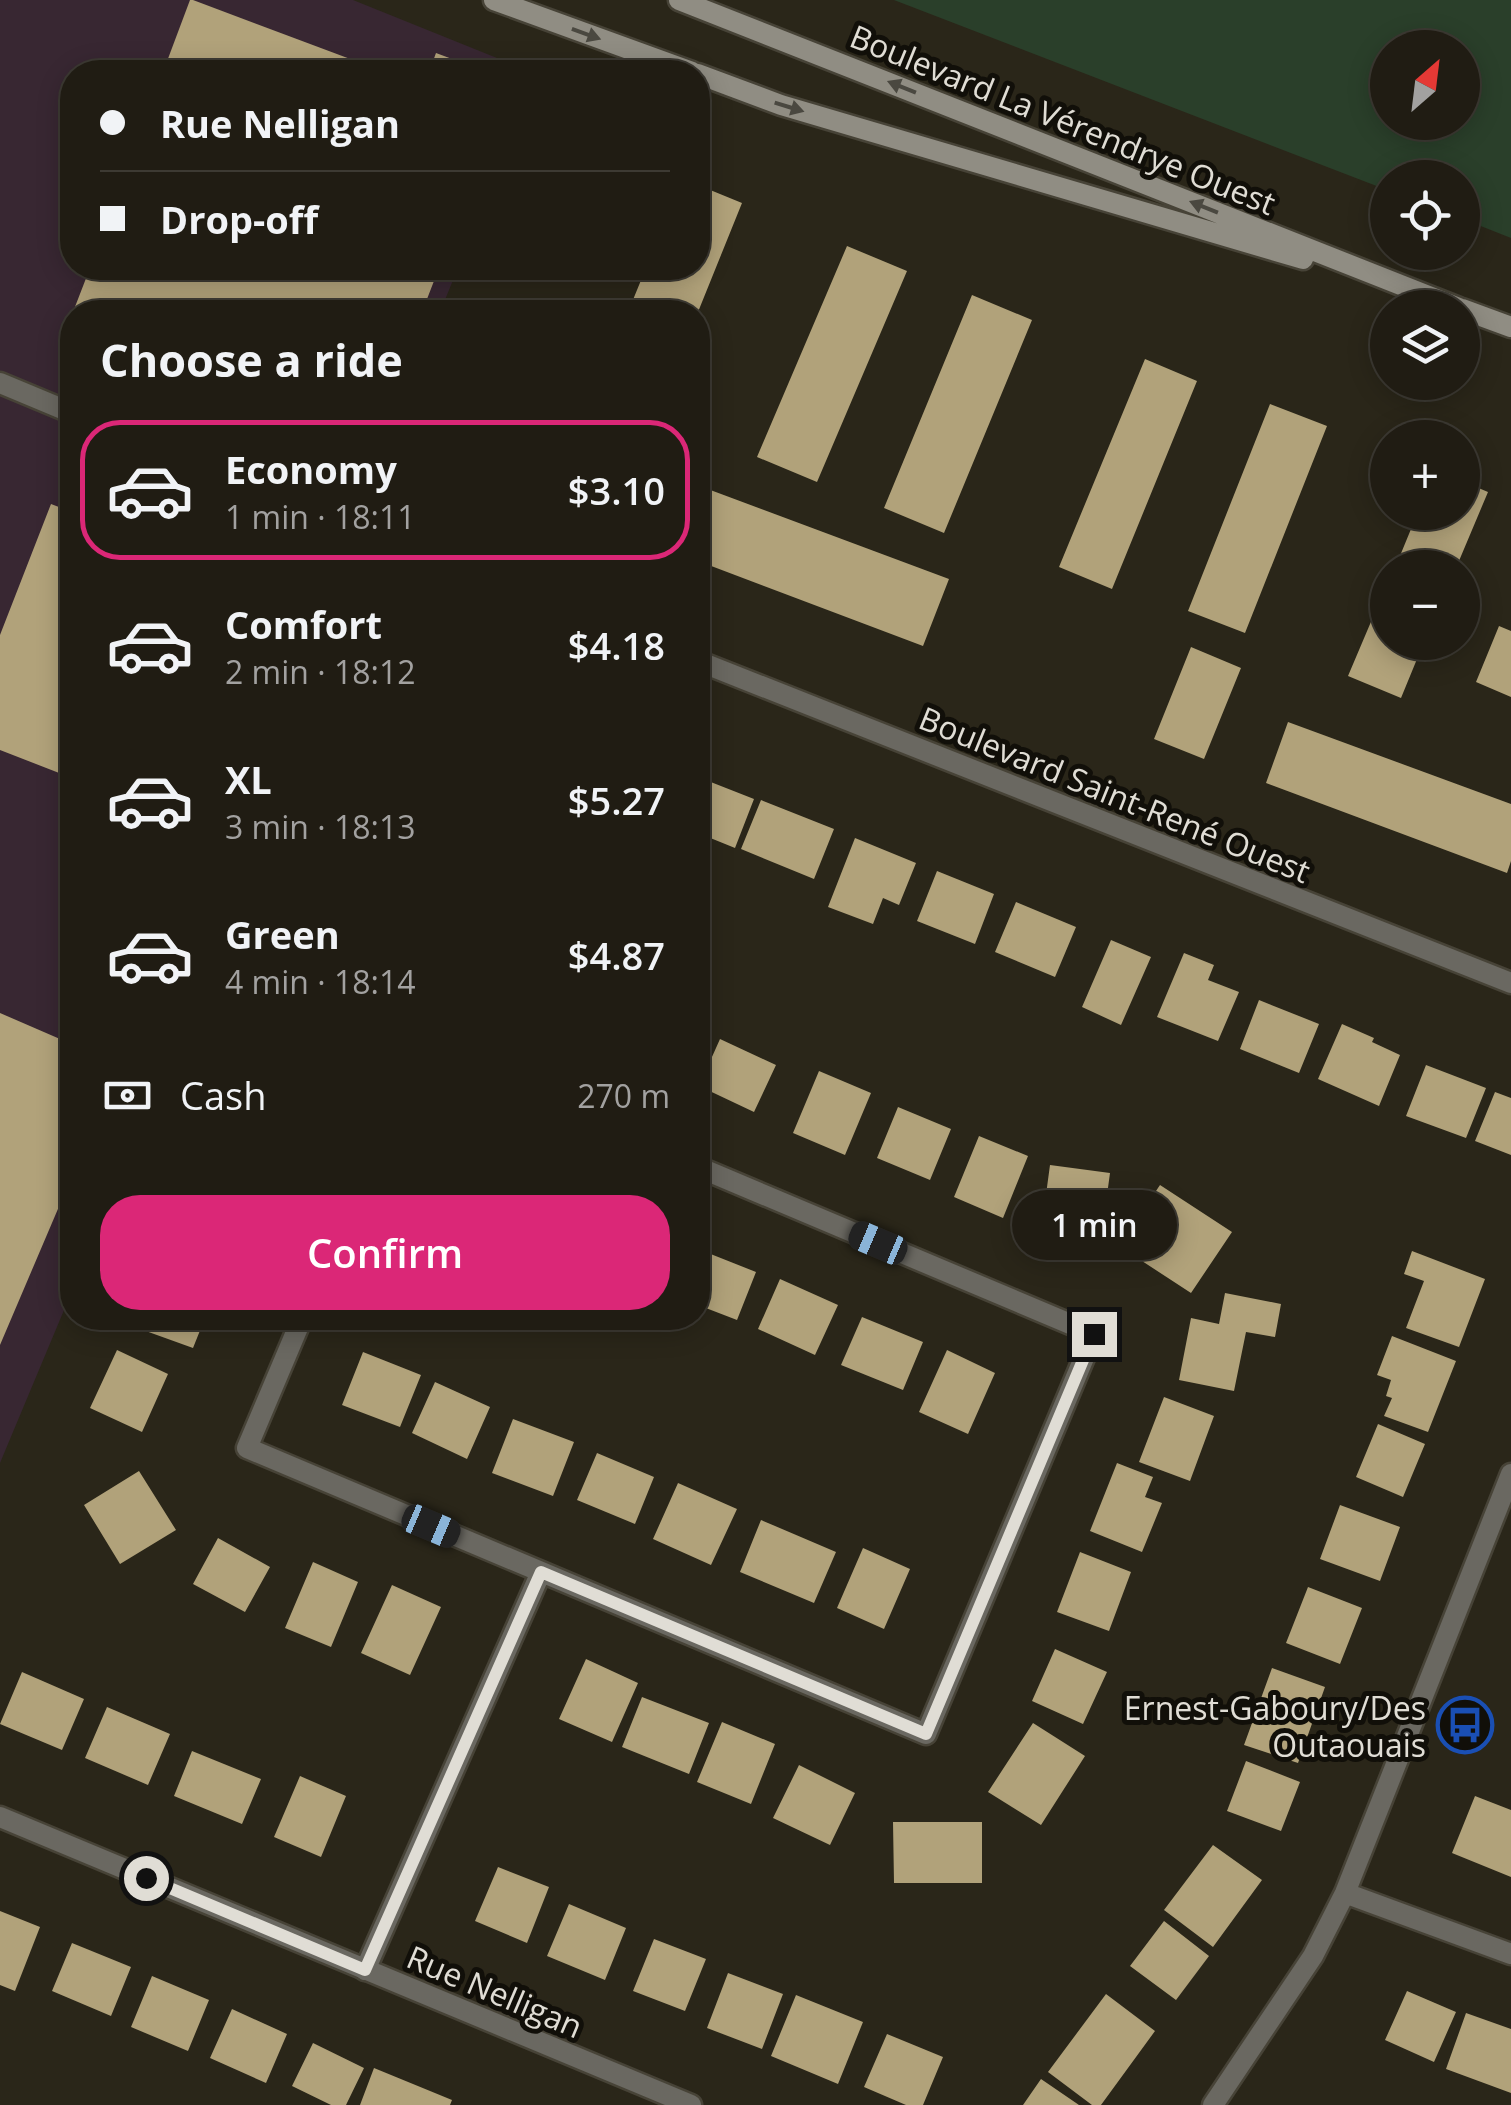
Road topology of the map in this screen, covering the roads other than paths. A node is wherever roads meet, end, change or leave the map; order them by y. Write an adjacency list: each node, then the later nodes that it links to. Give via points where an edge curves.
1 (494, 0): 3 (main road, Boulevard La Vérendrye Ouest, one-way to 3)
2 (679, 0): 6 (main road, Boulevard La Vérendrye Ouest, one-way to 2)
3 (657, 60)
4 (710, 79): 5 (main road, Boulevard La Vérendrye Ouest, one-way to 5)
5 (1407, 290)
6 (1411, 290)
7 (1480, 315): 8 (main road, Boulevard La Vérendrye Ouest)
8 (1511, 327)
9 (0, 383): 10 (street)
10 (60, 408)
11 (710, 666): 12 (street, Boulevard Saint-René Ouest)
12 (1511, 983)
13 (710, 1172): 16 (street, via 1094,1334 926,1734)
14 (297, 1330): 16 (street, via 248,1448)
15 (1511, 1474): 18 (street)
16 (541, 1572): 20 (street)
17 (0, 1818): 20 (street, Rue Nelligan)
18 (1346, 1893): 19 (street); 22 (street, via 1313,1956)
19 (1511, 1954)
20 (365, 1970): 21 (street, Rue Nelligan)
21 (690, 2105)
22 (1213, 2105)

